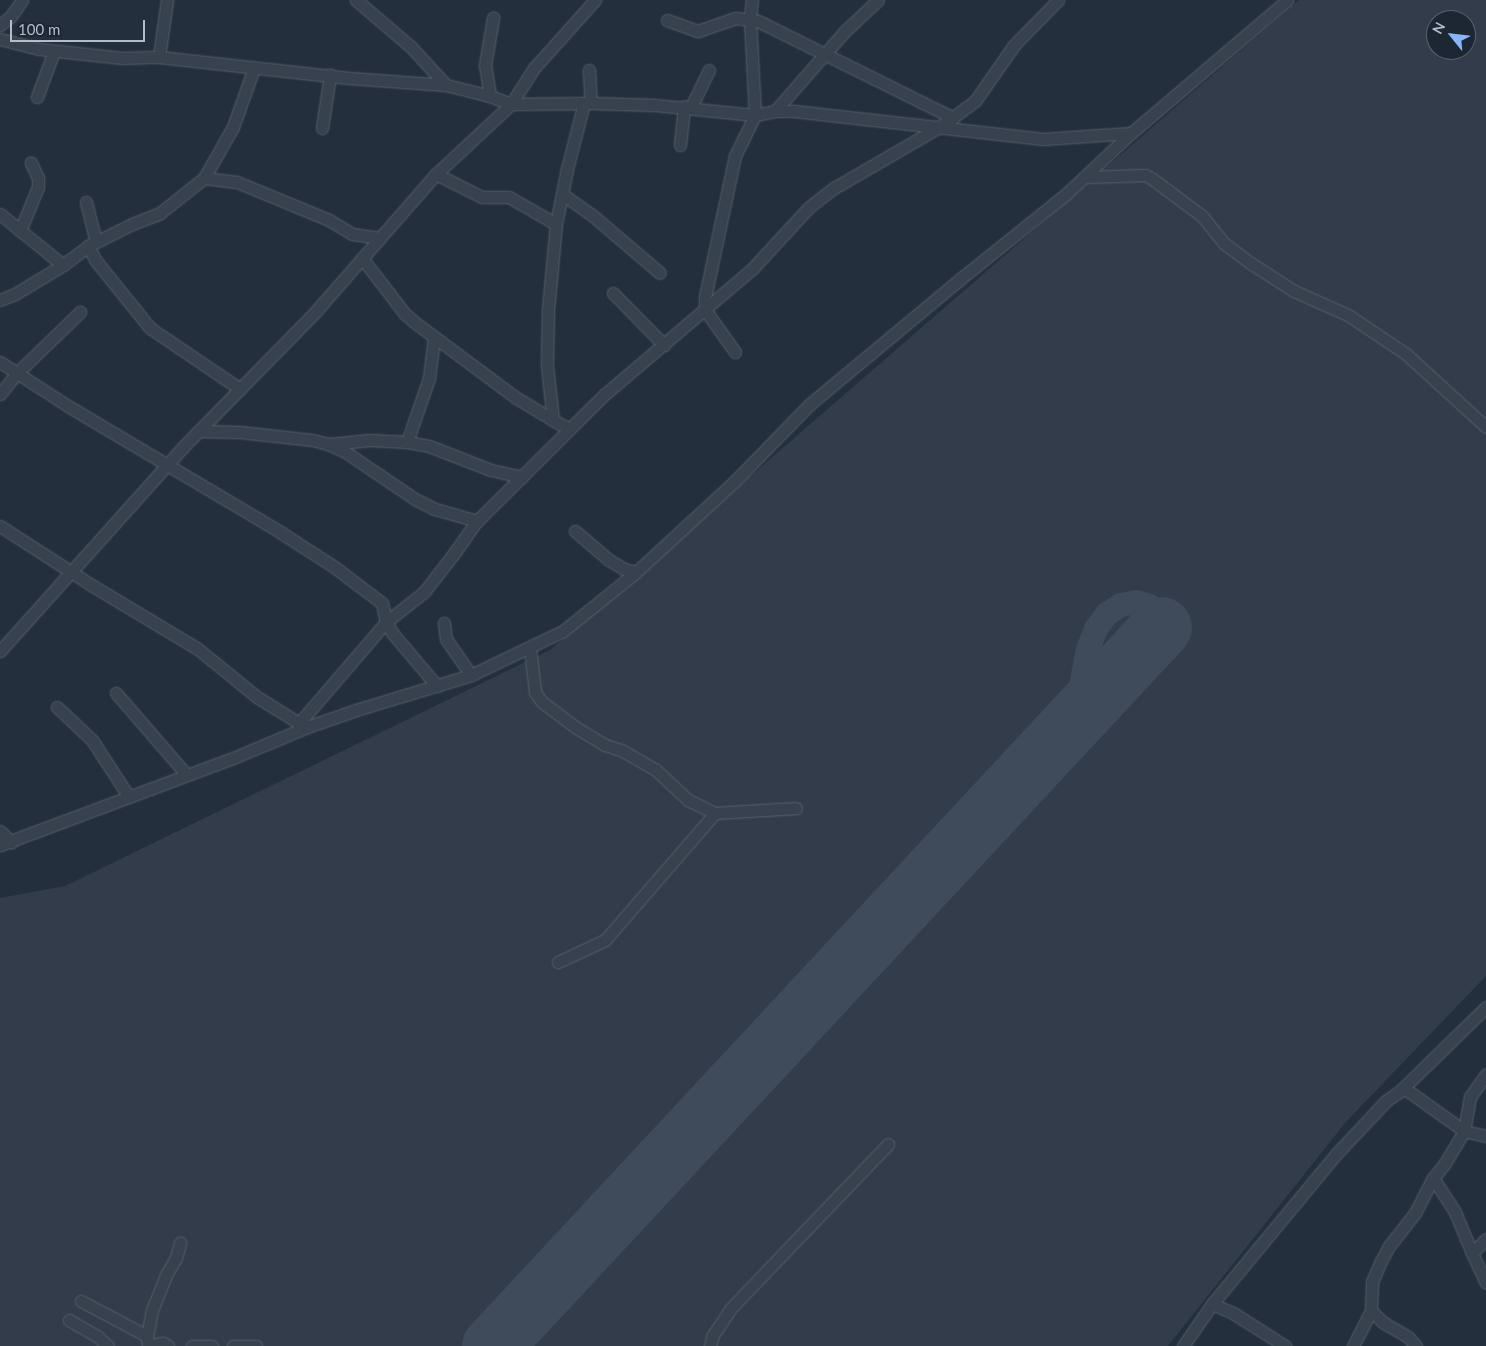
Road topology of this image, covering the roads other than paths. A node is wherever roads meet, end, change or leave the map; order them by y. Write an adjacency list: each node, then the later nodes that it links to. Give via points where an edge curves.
1 (22, 0): 12 (street)
2 (167, 0): 16 (street)
3 (356, 0): 21 (street, via 411,47)
4 (594, 0): 25 (street, via 534,68)
5 (752, 0): 10 (street)
6 (878, 0): 15 (street)
7 (1058, 0): 29 (street, via 1014,46 974,101)
8 (1287, 0): 32 (street)
9 (493, 18): 22 (street, via 484,65)
10 (750, 18): 11 (street, via 735,18 698,31); 15 (street); 28 (street)
11 (668, 20)
12 (0, 25)
13 (0, 40): 14 (street)
14 (54, 51): 16 (street, via 123,58); 23 (street)
15 (825, 55): 27 (street); 29 (street)
16 (159, 57): 17 (street)
17 (254, 68): 20 (street); 37 (street, via 232,127)
18 (589, 70): 24 (street)
19 (709, 70): 26 (street)
20 (330, 75): 21 (street); 31 (street)
21 (446, 86): 22 (street)
22 (490, 96): 25 (street)
23 (37, 97)
24 (588, 103): 25 (street); 26 (street); 38 (street, via 569,157)
25 (511, 104): 35 (street)
26 (687, 106): 28 (street); 33 (street)
27 (775, 111): 28 (street); 30 (street)
28 (755, 115): 50 (street, via 735,156)
29 (953, 118): 30 (street)
30 (941, 126): 32 (street, via 1043,138); 50 (street, via 814,203 752,269)
31 (322, 128)
32 (1131, 133): 36 (street)
33 (680, 145)
34 (31, 163): 42 (street, via 38,178 38,187)
35 (436, 174): 41 (street, via 482,197 510,197); 43 (street)
36 (1086, 177): 60 (street, via 1145,175 1151,178 1202,216 1225,244 1252,264 1294,291 1348,314 1406,354); 71 (street, via 810,404 735,481)
37 (204, 178): 43 (street, via 237,182 329,220 352,234); 44 (street, via 160,213)
38 (562, 194): 41 (street); 47 (street)
39 (86, 202): 44 (street)
40 (0, 214): 42 (street)
41 (556, 224): 59 (street, via 546,334)
42 (20, 231): 46 (street)
43 (380, 238): 45 (street)
44 (92, 244): 46 (street); 57 (street, via 96,260 150,328)
45 (362, 258): 52 (street, via 405,314); 57 (street)
46 (63, 266): 49 (street)
47 (660, 273)
48 (613, 294): 53 (street)
49 (0, 300)
50 (705, 310): 53 (street); 54 (street)
51 (80, 312): 56 (street)
52 (434, 338): 59 (street, via 515,398); 63 (street, via 429,378)
53 (664, 345): 61 (street)
54 (736, 352)
55 (0, 362): 56 (street)
56 (17, 373): 58 (street); 65 (street)
57 (240, 389): 62 (street)
58 (0, 394)
59 (553, 420): 61 (street)
60 (1486, 427)
61 (568, 428): 66 (street)
62 (198, 431): 64 (street, via 240,432); 65 (street)
63 (407, 442): 64 (street, via 370,440); 66 (street, via 429,446 491,470)
64 (328, 444): 67 (street, via 344,451 414,499)
65 (169, 464): 70 (street); 72 (street, via 280,532 370,593 382,603)
66 (522, 477): 67 (street)
67 (476, 521): 72 (street, via 424,592)
68 (0, 526): 70 (street)
69 (575, 531): 71 (street, via 608,560)
70 (72, 572): 75 (street); 80 (street, via 198,650 257,697)
71 (636, 572): 74 (street, via 563,631)
72 (386, 622): 77 (street, via 392,634); 80 (street)
73 (444, 624): 76 (street, via 446,639)
74 (530, 648): 76 (street); 84 (street, via 535,692 542,702 590,736 656,770 688,800)
75 (0, 651)
76 (471, 675): 77 (street)
77 (436, 686): 80 (street)
78 (116, 693): 81 (street)
79 (57, 707): 82 (street, via 92,740)
80 (303, 725): 81 (street, via 233,758)
81 (186, 774): 82 (street)
82 (130, 797): 86 (street)
83 (796, 808): 84 (street)
84 (715, 813): 87 (street, via 605,940)
85 (0, 831): 86 (street)
86 (6, 844)
87 (558, 962)
88 (1486, 1007): 90 (street)
89 (1486, 1074): 91 (street, via 1470,1097)
90 (1404, 1088): 91 (street); 100 (street, via 1387,1100 1337,1153)
91 (1464, 1130): 92 (street); 94 (street)
92 (1486, 1136)
93 (888, 1144): 110 (street, via 731,1308 713,1335)
94 (1433, 1178): 97 (street, via 1454,1212); 101 (street, via 1415,1213 1381,1261 1372,1282)
95 (1486, 1239): 97 (street)
96 (180, 1243): 103 (street, via 152,1310)
97 (1472, 1253): 98 (street)
98 (1486, 1283)
99 (81, 1301): 103 (street)
100 (1212, 1304): 111 (street); 112 (street, via 1233,1313)
101 (1371, 1311): 113 (street); 114 (street)
102 (68, 1320): 104 (street)
103 (147, 1336): 105 (street, via 148,1346 163,1343)
104 (108, 1346)
105 (168, 1346)
106 (192, 1346): 107 (street)
107 (212, 1346)
108 (232, 1346): 109 (street)
109 (256, 1346)
110 (710, 1346)
111 (1183, 1346)
112 (1285, 1346)
113 (1353, 1346)
114 (1416, 1346)

